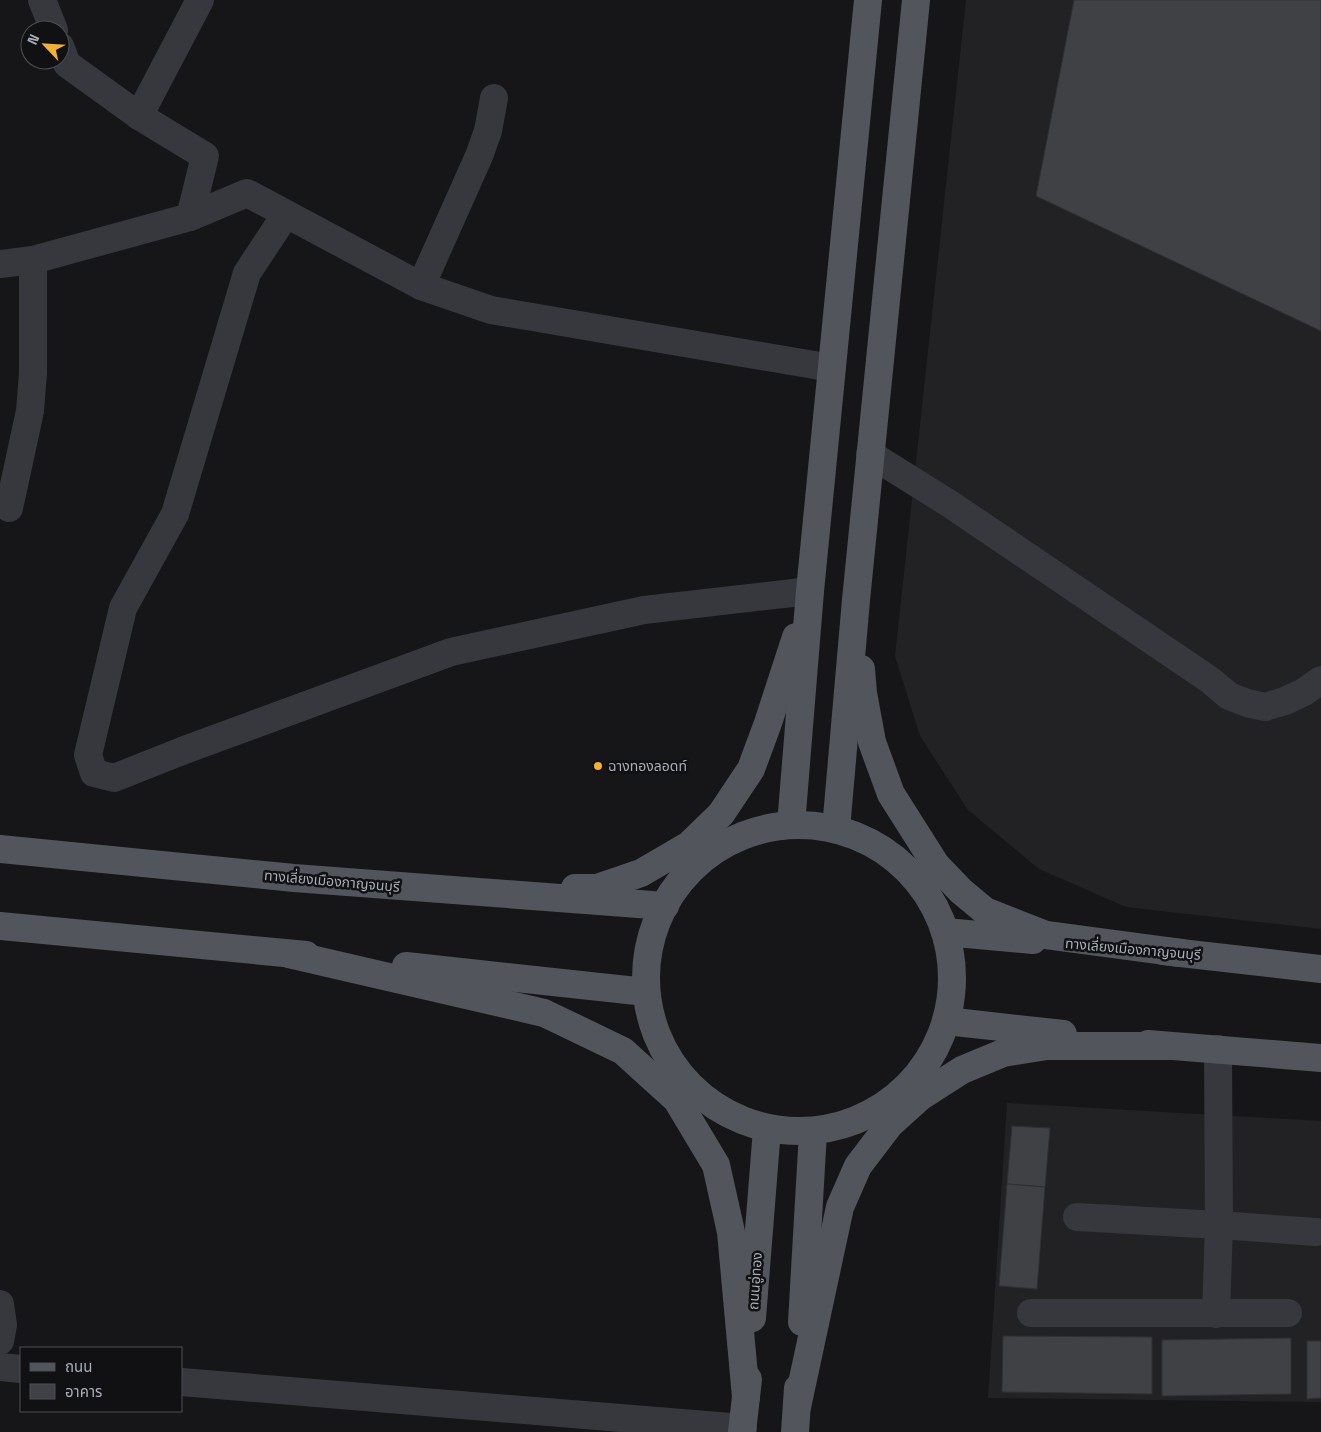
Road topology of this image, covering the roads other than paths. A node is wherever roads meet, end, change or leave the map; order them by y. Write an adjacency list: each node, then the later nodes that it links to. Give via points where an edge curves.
1 (42, 0): 5 (street)
2 (200, 0): 8 (street)
3 (868, 0): 14 (main road)
4 (916, 0): 15 (main road)
5 (50, 20)
6 (70, 66): 8 (street)
7 (494, 98): 13 (street, via 479,156)
8 (139, 116): 10 (street, via 205,156)
9 (286, 214): 10 (street, via 247,193); 13 (street); 17 (street, via 247,274 175,514 123,608 88,755 94,773 114,778 451,652 644,610)
10 (190, 217): 11 (street)
11 (33, 260): 12 (street); 16 (street, via 30,412)
12 (0, 264)
13 (421, 286): 14 (street, via 491,310)
14 (832, 368): 17 (main road)
15 (870, 454): 18 (main road); 19 (street, via 950,504 1229,696 1266,707 1304,692)
16 (9, 508)
17 (810, 591): 20 (main road); 23 (main road, via 751,769 721,814 688,845 641,873 597,888)
18 (856, 600): 21 (main road); 27 (main road, via 863,693 872,742 891,794 936,865 985,911 1046,935)
19 (1321, 680)
20 (791, 825): 21 (main road); 24 (main road, via 756,831 724,844 696,865 673,891)
21 (836, 829): 26 (main road, via 884,850 922,886)
22 (0, 849): 23 (main road, ทางเลี่ยงเมืองกาญจนบุรี)
23 (474, 892): 24 (main road, ทางเลี่ยงเมืองกาญจนบุรี)
24 (665, 906): 30 (main road, via 654,928 647,956)
25 (0, 926): 28 (main road)
26 (945, 932): 27 (main road, ทางเลี่ยงเมืองกาญจนบุรี); 31 (main road, via 952,976)
27 (1181, 953): 29 (main road, ทางเลี่ยงเมืองกาญจนบุรี)
28 (289, 954): 30 (main road); 48 (main road, via 544,1013 623,1051 677,1100 716,1165 732,1232)
29 (1321, 969)
30 (646, 992): 35 (main road, via 658,1039 684,1081 722,1112)
31 (946, 1021): 32 (main road); 36 (main road, via 932,1055 910,1084 882,1108 849,1124)
32 (1166, 1046): 33 (main road); 49 (main road, via 1047,1046 1003,1052 962,1070 920,1097 890,1124 858,1166 840,1207)
33 (1218, 1049): 34 (main road); 38 (street)
34 (1321, 1058)
35 (767, 1129): 36 (main road); 48 (main road, ถนนอู่ทอง)
36 (813, 1132): 49 (main road)
37 (1077, 1217): 38 (street)
38 (1219, 1225): 39 (street); 43 (street)
39 (1316, 1232)
40 (0, 1304): 44 (street, via 3,1326)
41 (1031, 1313): 43 (street)
42 (1288, 1313): 43 (street)
43 (1216, 1314)
44 (0, 1341)
45 (0, 1367): 46 (street)
46 (20, 1368)
47 (182, 1382): 50 (street)
48 (746, 1397): 50 (main road, ถนนอู่ทอง)
49 (796, 1419)
50 (742, 1430)

